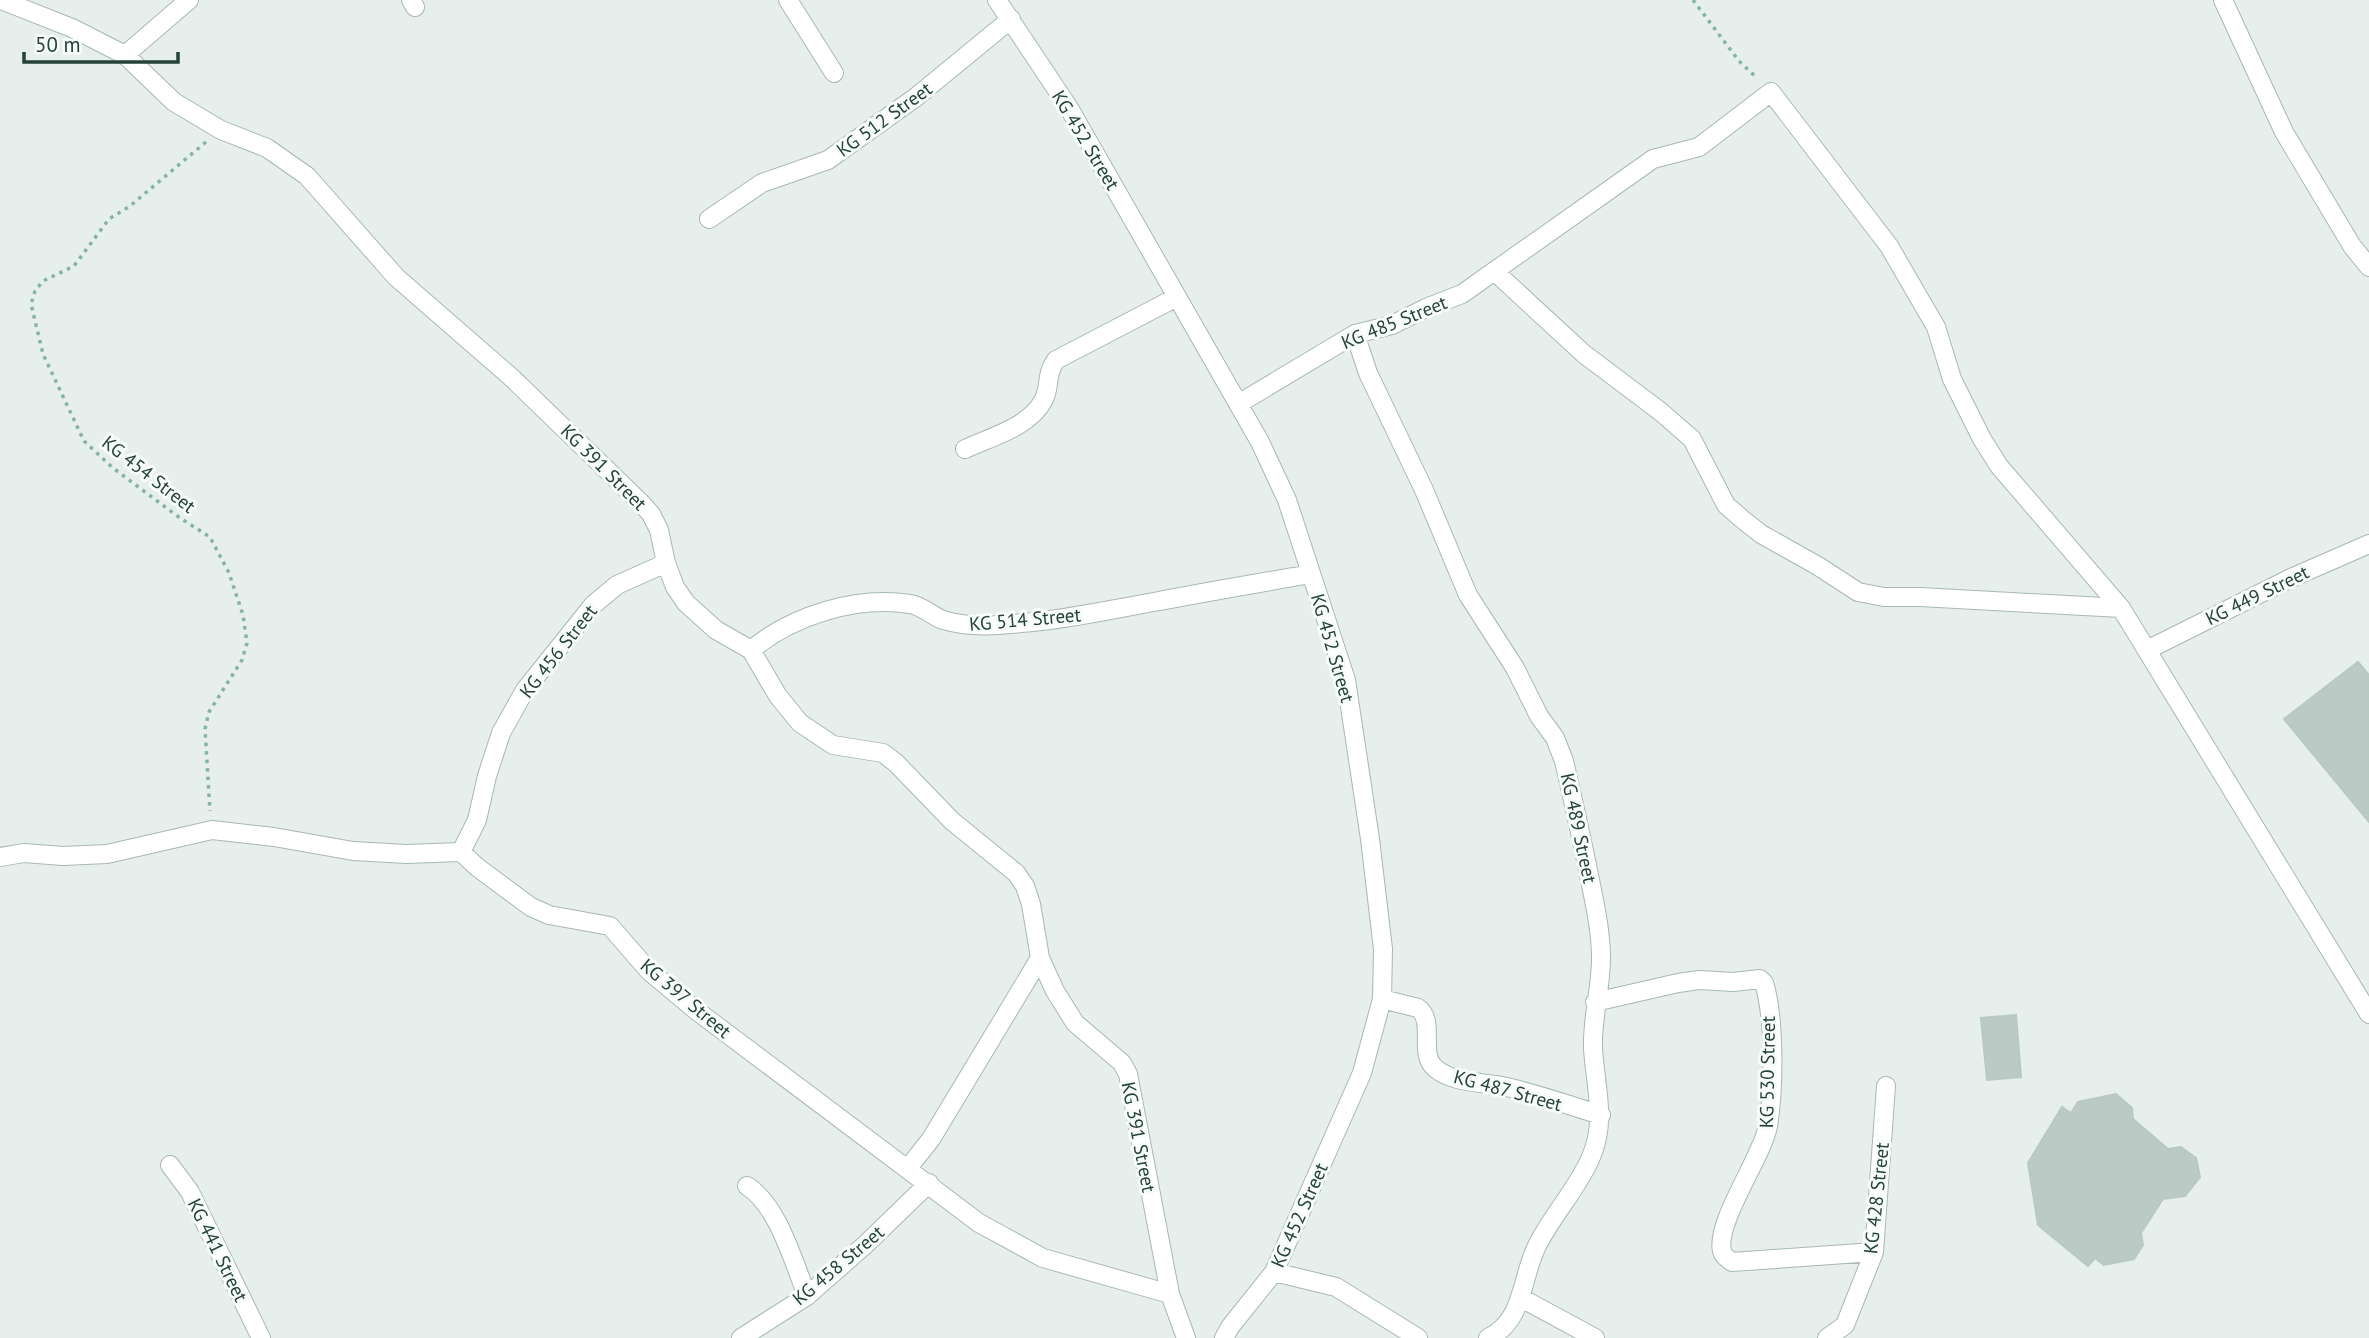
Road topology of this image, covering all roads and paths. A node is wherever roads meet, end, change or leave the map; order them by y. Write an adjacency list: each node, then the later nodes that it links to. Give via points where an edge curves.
1 (1, 0): 8 (street, KG 391 Street)
2 (189, 0): 8 (street)
3 (788, 0): 9 (street)
4 (997, 0): 7 (street, KG 452 Street)
5 (1693, 0): 10 (path, via 1739,61)
6 (2223, 0): 13 (street, via 2284,132)
7 (1011, 19): 12 (street, KG 512 Street, via 916,97 828,160 762,183); 15 (street, KG 452 Street, via 1069,108)
8 (125, 55): 11 (street, KG 391 Street, via 174,102)
9 (834, 73)
10 (1770, 92): 14 (street, KG 485 Street, via 1699,147 1653,159); 22 (street, via 1889,246 1936,327 1952,379 1999,466)
11 (221, 130): 20 (street, KG 391 Street, via 267,148 307,176 396,277 512,378 642,503 659,530); 25 (path, KG 454 Street, via 109,219 74,266 43,281 31,304 43,354 84,441 210,537 229,573 247,643 242,660 209,712 205,729)
12 (709, 219)
13 (2369, 267)
14 (1494, 271): 16 (street, KG 485 Street, via 1462,294 1392,325); 22 (street, via 1584,354 1692,439 1726,505 1761,534 1858,592)
15 (1177, 297): 17 (street, KG 452 Street); 18 (street, via 1056,360 1048,371 1045,397 1036,412)
16 (1355, 334): 17 (street, KG 485 Street); 30 (street, KG 489 Street, via 1368,373 1468,595 1515,668 1564,761 1597,915 1601,959)
17 (1238, 404): 21 (street, KG 452 Street, via 1287,500)
18 (965, 449)
19 (2369, 544): 24 (street, KG 449 Street)
20 (666, 563): 23 (street, KG 391 Street, via 686,603 716,630); 26 (street, KG 456 Street, via 617,585 593,605 525,690 501,733 477,820)
21 (1311, 574): 23 (street, KG 514 Street, via 1059,619 988,626 956,624 913,604 846,606 806,618); 29 (street, KG 452 Street, via 1346,680 1375,880)
22 (2121, 608): 24 (street)
23 (751, 650): 28 (street, KG 391 Street, via 800,723 833,745 883,753 952,821 1016,873 1031,904)
24 (2147, 650): 31 (street)
25 (212, 830): 26 (street, via 353,851); 27 (street, via 107,854)
26 (461, 852): 35 (street, KG 397 Street, via 549,915 610,926 649,971 697,1011)
27 (0, 857)
28 (1040, 958): 35 (street, via 931,1139); 40 (street, KG 391 Street, via 1075,1023 1122,1063 1128,1074)
29 (1382, 999): 33 (street, KG 487 Street, via 1422,1011 1428,1053 1438,1071); 39 (street, KG 452 Street, via 1362,1073)
30 (1595, 1002): 33 (street, KG 489 Street, via 1593,1046); 38 (street, KG 530 Street, via 1699,980 1760,979 1771,1043 1768,1125 1736,1197 1722,1250 1732,1262)
31 (2369, 1014)
32 (1886, 1086): 38 (street, KG 428 Street)
33 (1601, 1115): 42 (street, KG 489 Street, via 1591,1158 1536,1247)
34 (170, 1165): 44 (street, KG 441 Street, via 190,1192)
35 (908, 1168): 36 (street, KG 397 Street)
36 (929, 1183): 40 (street, KG 397 Street, via 979,1223 1044,1258); 41 (street, KG 458 Street)
37 (747, 1186): 41 (street, via 759,1194 788,1244)
38 (1874, 1252): 43 (street, KG 428 Street, via 1845,1325)
39 (1274, 1272): 47 (street, KG 452 Street); 48 (street, via 1336,1287)
40 (1170, 1294): 46 (street, KG 391 Street)
41 (807, 1296): 45 (street, KG 458 Street)
42 (1521, 1298): 49 (street, KG 489 Street, via 1510,1321); 50 (street)
43 (1834, 1337)
44 (261, 1338)
45 (741, 1338)
46 (1186, 1338)
47 (1224, 1338)
48 (1418, 1338)
49 (1488, 1338)
50 (1595, 1338)

